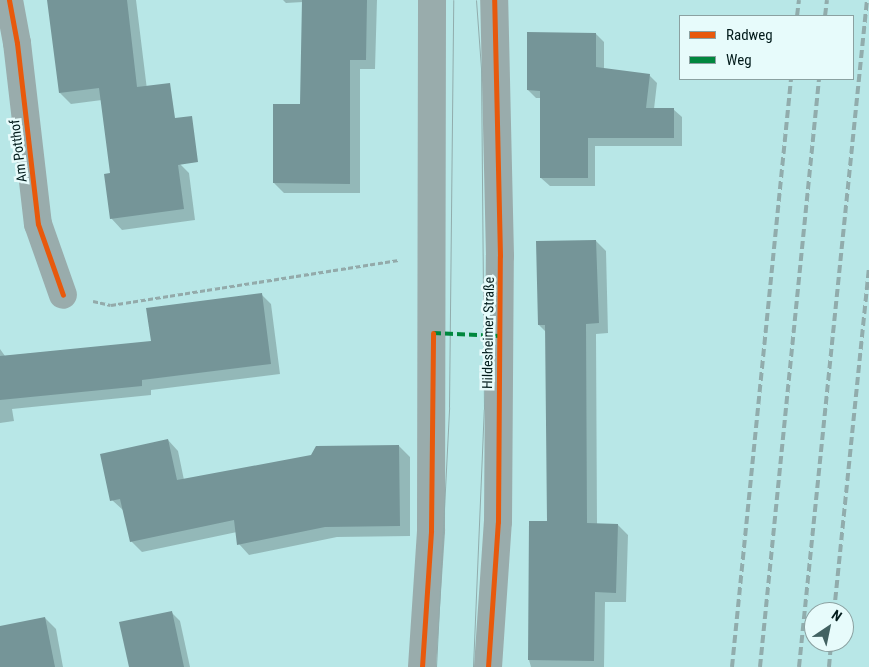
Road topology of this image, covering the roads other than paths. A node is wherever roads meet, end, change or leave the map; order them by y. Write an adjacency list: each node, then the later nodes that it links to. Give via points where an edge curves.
1 (9, 0): 4 (street, Am Potthof, via 38,224)
2 (432, 0): 5 (street, via 431,530)
3 (494, 0): 6 (street, Hildesheimer Straße, via 500,274 498,522)
4 (63, 295)
5 (422, 667)
6 (488, 667)

